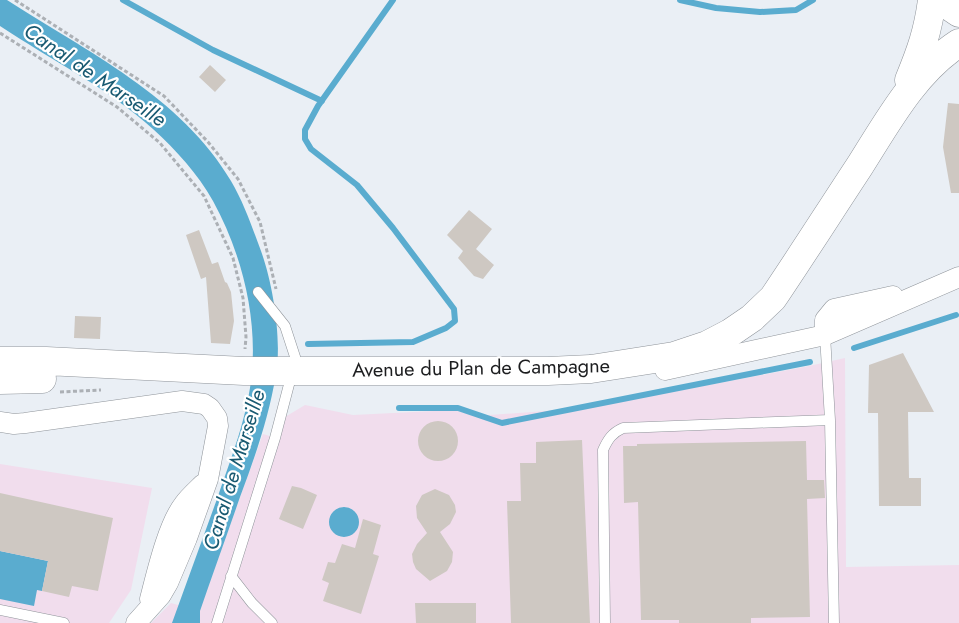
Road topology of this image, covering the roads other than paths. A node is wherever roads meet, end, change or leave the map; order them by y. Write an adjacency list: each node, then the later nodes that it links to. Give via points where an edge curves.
1 (932, 0): 5 (main road, Avenue du Plan de Campagne, via 922,49)
2 (940, 0): 3 (main road)
3 (959, 13)
4 (959, 43): 5 (main road, Avenue du Plan de Campagne, via 930,66)
5 (900, 104): 10 (main road, Avenue du Plan de Campagne, via 773,298 752,318 707,344 674,356)
6 (959, 278): 8 (street, via 935,287 834,309 825,320)
7 (258, 292): 12 (lane, via 285,326)
8 (825, 335): 10 (street, via 665,370); 14 (lane)
9 (0, 361): 11 (main road, Avenue du Plan de Campagne)
10 (591, 370): 12 (main road, Avenue du Plan de Campagne)
11 (241, 371): 12 (main road, Avenue du Plan de Campagne); 13 (main road, Avenue du Plan de Campagne)
12 (290, 372): 16 (lane, via 275,438)
13 (0, 380)
14 (830, 420): 22 (lane, via 624,428 613,433 603,450); 23 (lane)
15 (0, 422): 18 (street, via 25,423 182,401 204,404 214,412 218,426 208,479 187,538 168,583)
16 (231, 576): 20 (lane); 21 (lane)
17 (0, 610): 19 (lane)
18 (141, 617)
19 (64, 623)
20 (217, 623)
21 (272, 623)
22 (605, 623)
23 (834, 623)

